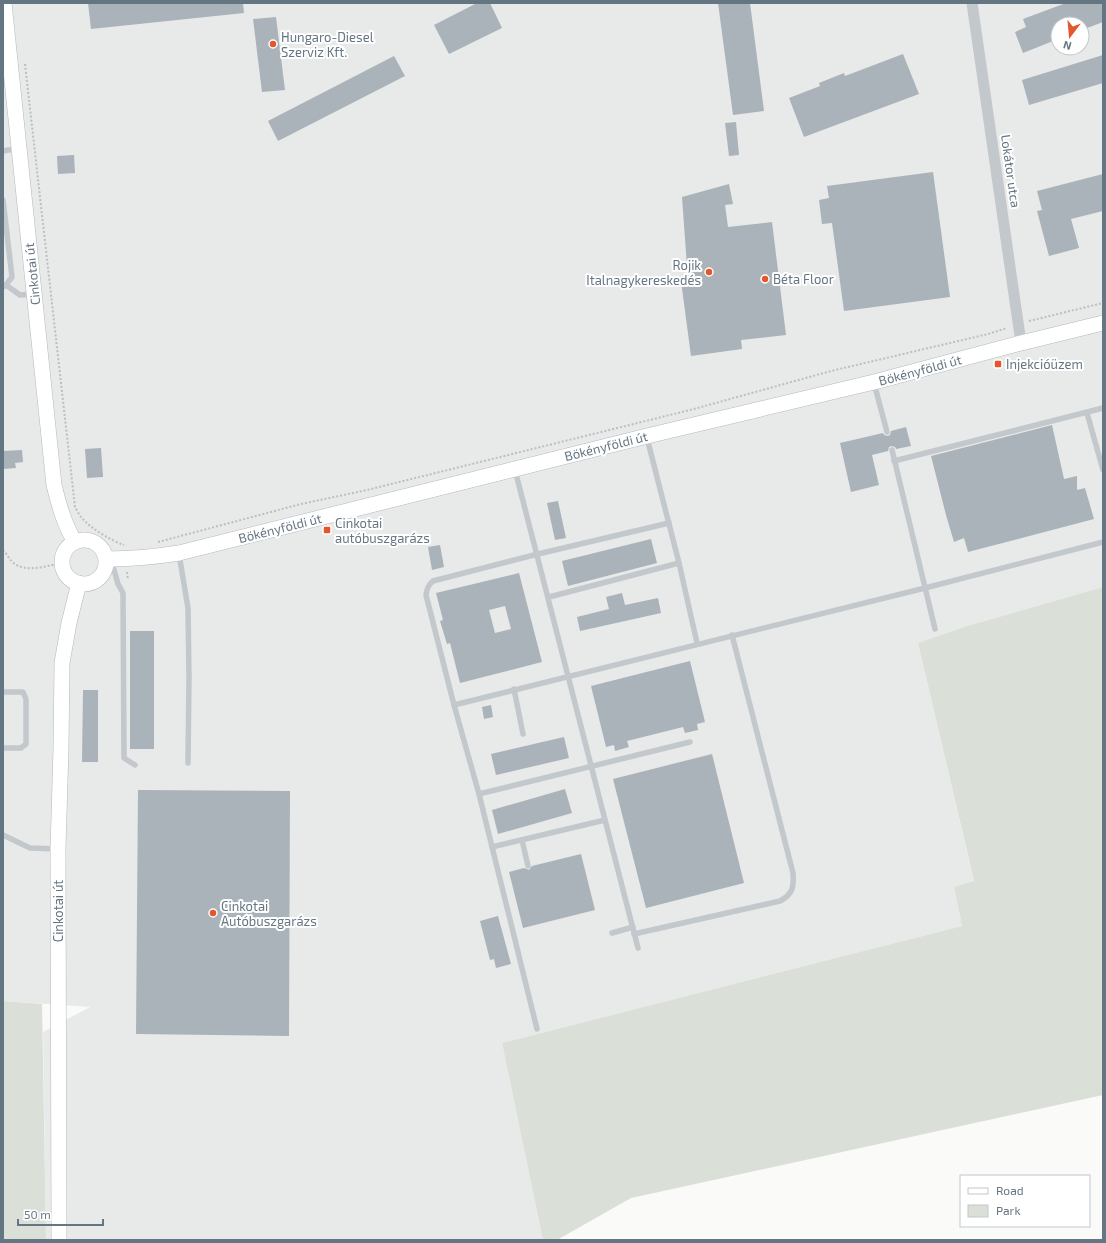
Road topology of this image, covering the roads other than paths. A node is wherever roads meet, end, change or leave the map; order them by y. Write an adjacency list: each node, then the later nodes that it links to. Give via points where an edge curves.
1 (4, 3): 3 (main road, Cinkotai út, via 9,84)
2 (972, 3): 9 (street, Lokátor utca)
3 (19, 148): 4 (lane); 7 (main road, Cinkotai út)
4 (3, 151)
5 (3, 200): 6 (lane, via 12,277)
6 (5, 286): 7 (lane, via 20,295)
7 (33, 294): 20 (main road, Cinkotai út, via 54,485 61,514)
8 (1103, 323): 9 (main road, Bökényföldi út)
9 (1021, 343): 10 (main road, Bökényföldi út)
10 (874, 382): 13 (lane); 14 (main road, Bökényföldi út)
11 (1103, 408): 12 (lane)
12 (1087, 413): 16 (lane); 18 (lane)
13 (887, 432)
14 (647, 436): 17 (main road, Bökényföldi út); 19 (lane)
15 (892, 450): 16 (lane)
16 (894, 461): 27 (lane)
17 (515, 469): 22 (main road, Bökényföldi út); 23 (lane)
18 (1103, 470)
19 (669, 523): 23 (lane); 25 (lane)
20 (75, 542): 24 (main road, via 95,542); 26 (main road, via 68,547 62,563 68,576)
21 (1103, 542): 27 (lane)
22 (179, 553): 24 (main road, Bökényföldi út, via 149,558); 39 (lane, via 188,608)
23 (538, 554): 28 (lane); 35 (lane, via 433,581 428,587 426,595)
24 (109, 559): 26 (main road, via 99,578 90,583); 40 (lane, via 123,593 124,758)
25 (679, 563): 28 (lane); 31 (lane)
26 (79, 583): 47 (main road, Cinkotai út, via 62,663)
27 (925, 588): 29 (lane); 30 (lane)
28 (548, 597): 32 (lane)
29 (935, 629)
30 (732, 635): 31 (lane); 51 (lane, via 793,873 792,890 788,897 780,901)
31 (697, 644): 32 (lane)
32 (568, 676): 33 (lane); 41 (lane)
33 (514, 689): 35 (lane); 36 (lane)
34 (3, 692): 38 (lane, via 23,692 26,699 26,744 21,748)
35 (454, 705): 42 (lane)
36 (523, 734)
37 (690, 742): 41 (lane)
38 (3, 748)
39 (188, 763)
40 (135, 765)
41 (591, 766): 42 (lane); 43 (lane)
42 (479, 794): 46 (lane)
43 (605, 820): 45 (lane); 49 (lane)
44 (3, 835): 47 (lane, via 30,848)
45 (522, 840): 46 (lane); 48 (lane)
46 (492, 847): 53 (lane)
47 (58, 849): 54 (main road, Cinkotai út)
48 (528, 866)
49 (632, 927): 50 (lane); 51 (lane)
50 (612, 933)
51 (634, 934): 52 (lane)
52 (638, 948)
53 (537, 1029)
54 (58, 1240)

